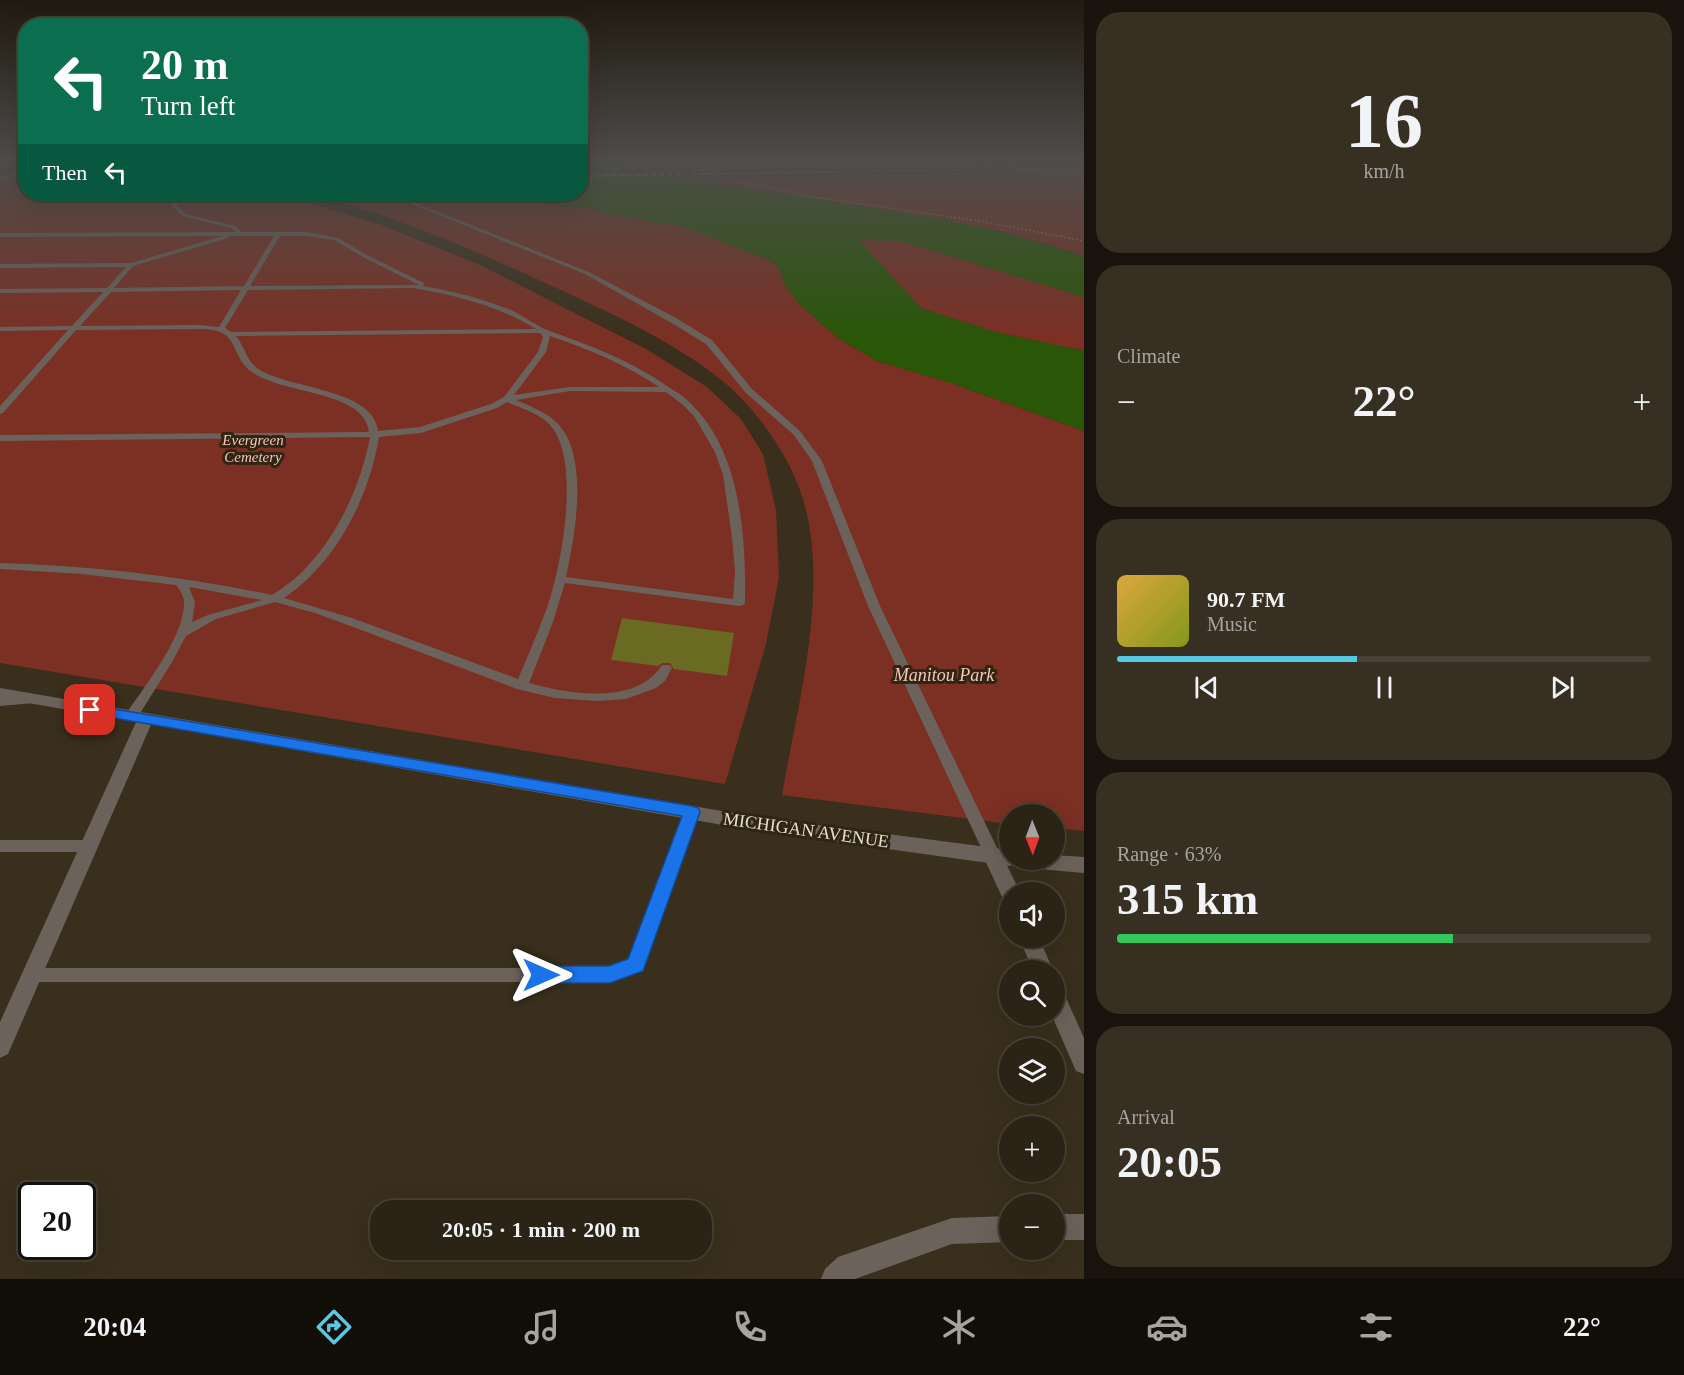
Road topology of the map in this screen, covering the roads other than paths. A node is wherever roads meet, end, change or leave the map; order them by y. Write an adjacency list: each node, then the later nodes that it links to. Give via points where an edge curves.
1 (207, 221): 4 (lane, via 233,227)
2 (457, 221): 35 (lane, via 587,273 673,320 708,342 749,391 797,433 816,460 874,606)
3 (279, 233): 4 (lane); 8 (lane); 9 (lane, via 336,239)
4 (239, 234): 5 (lane); 6 (lane)
5 (0, 235)
6 (131, 265): 7 (lane); 10 (lane)
7 (0, 266)
8 (246, 288): 9 (lane); 10 (lane); 15 (lane)
9 (430, 288): 14 (lane, via 529,320)
10 (110, 290): 11 (lane); 12 (lane)
11 (0, 291)
12 (76, 328): 13 (lane); 15 (lane, via 190,327); 18 (lane)
13 (0, 329)
14 (544, 331): 15 (lane); 16 (lane, via 616,359); 17 (lane, via 546,346)
15 (225, 332): 19 (lane, via 254,370 346,400 366,414)
16 (669, 390): 17 (lane, via 585,388); 22 (lane, via 697,415 720,452 728,475 738,537 739,603)
17 (507, 399): 19 (lane, via 443,424); 22 (lane, via 548,419 558,428 568,451 572,498)
18 (0, 411)
19 (374, 435): 20 (lane); 24 (lane, via 370,461 322,558)
20 (0, 438)
21 (0, 566): 23 (lane, via 62,567)
22 (560, 579): 27 (lane)
23 (179, 581): 24 (lane); 25 (lane, via 190,604)
24 (274, 598): 25 (lane, via 214,617); 27 (lane, via 436,652)
25 (180, 635): 31 (lane)
26 (666, 668): 27 (lane, via 656,683 621,695 575,697)
27 (521, 686)
28 (0, 693): 29 (street, MICHIGAN AVENUE)
29 (28, 699): 30 (street); 31 (street, MICHIGAN AVENUE)
30 (0, 701)
31 (138, 718): 32 (street, MICHIGAN AVENUE); 34 (street)
32 (692, 812): 36 (street, MICHIGAN AVENUE); 39 (lane, via 636,965 610,975)
33 (0, 846): 34 (lane)
34 (89, 846): 39 (street)
35 (999, 853)
36 (999, 857)
37 (1065, 863): 38 (street)
38 (1084, 865)
39 (32, 975): 41 (street)
40 (1065, 1021): 42 (street)
41 (0, 1047)
42 (1084, 1063)
43 (1065, 1227): 44 (street)
44 (1084, 1227)
45 (999, 1229): 46 (street, via 952,1231 848,1267)
46 (835, 1279)

